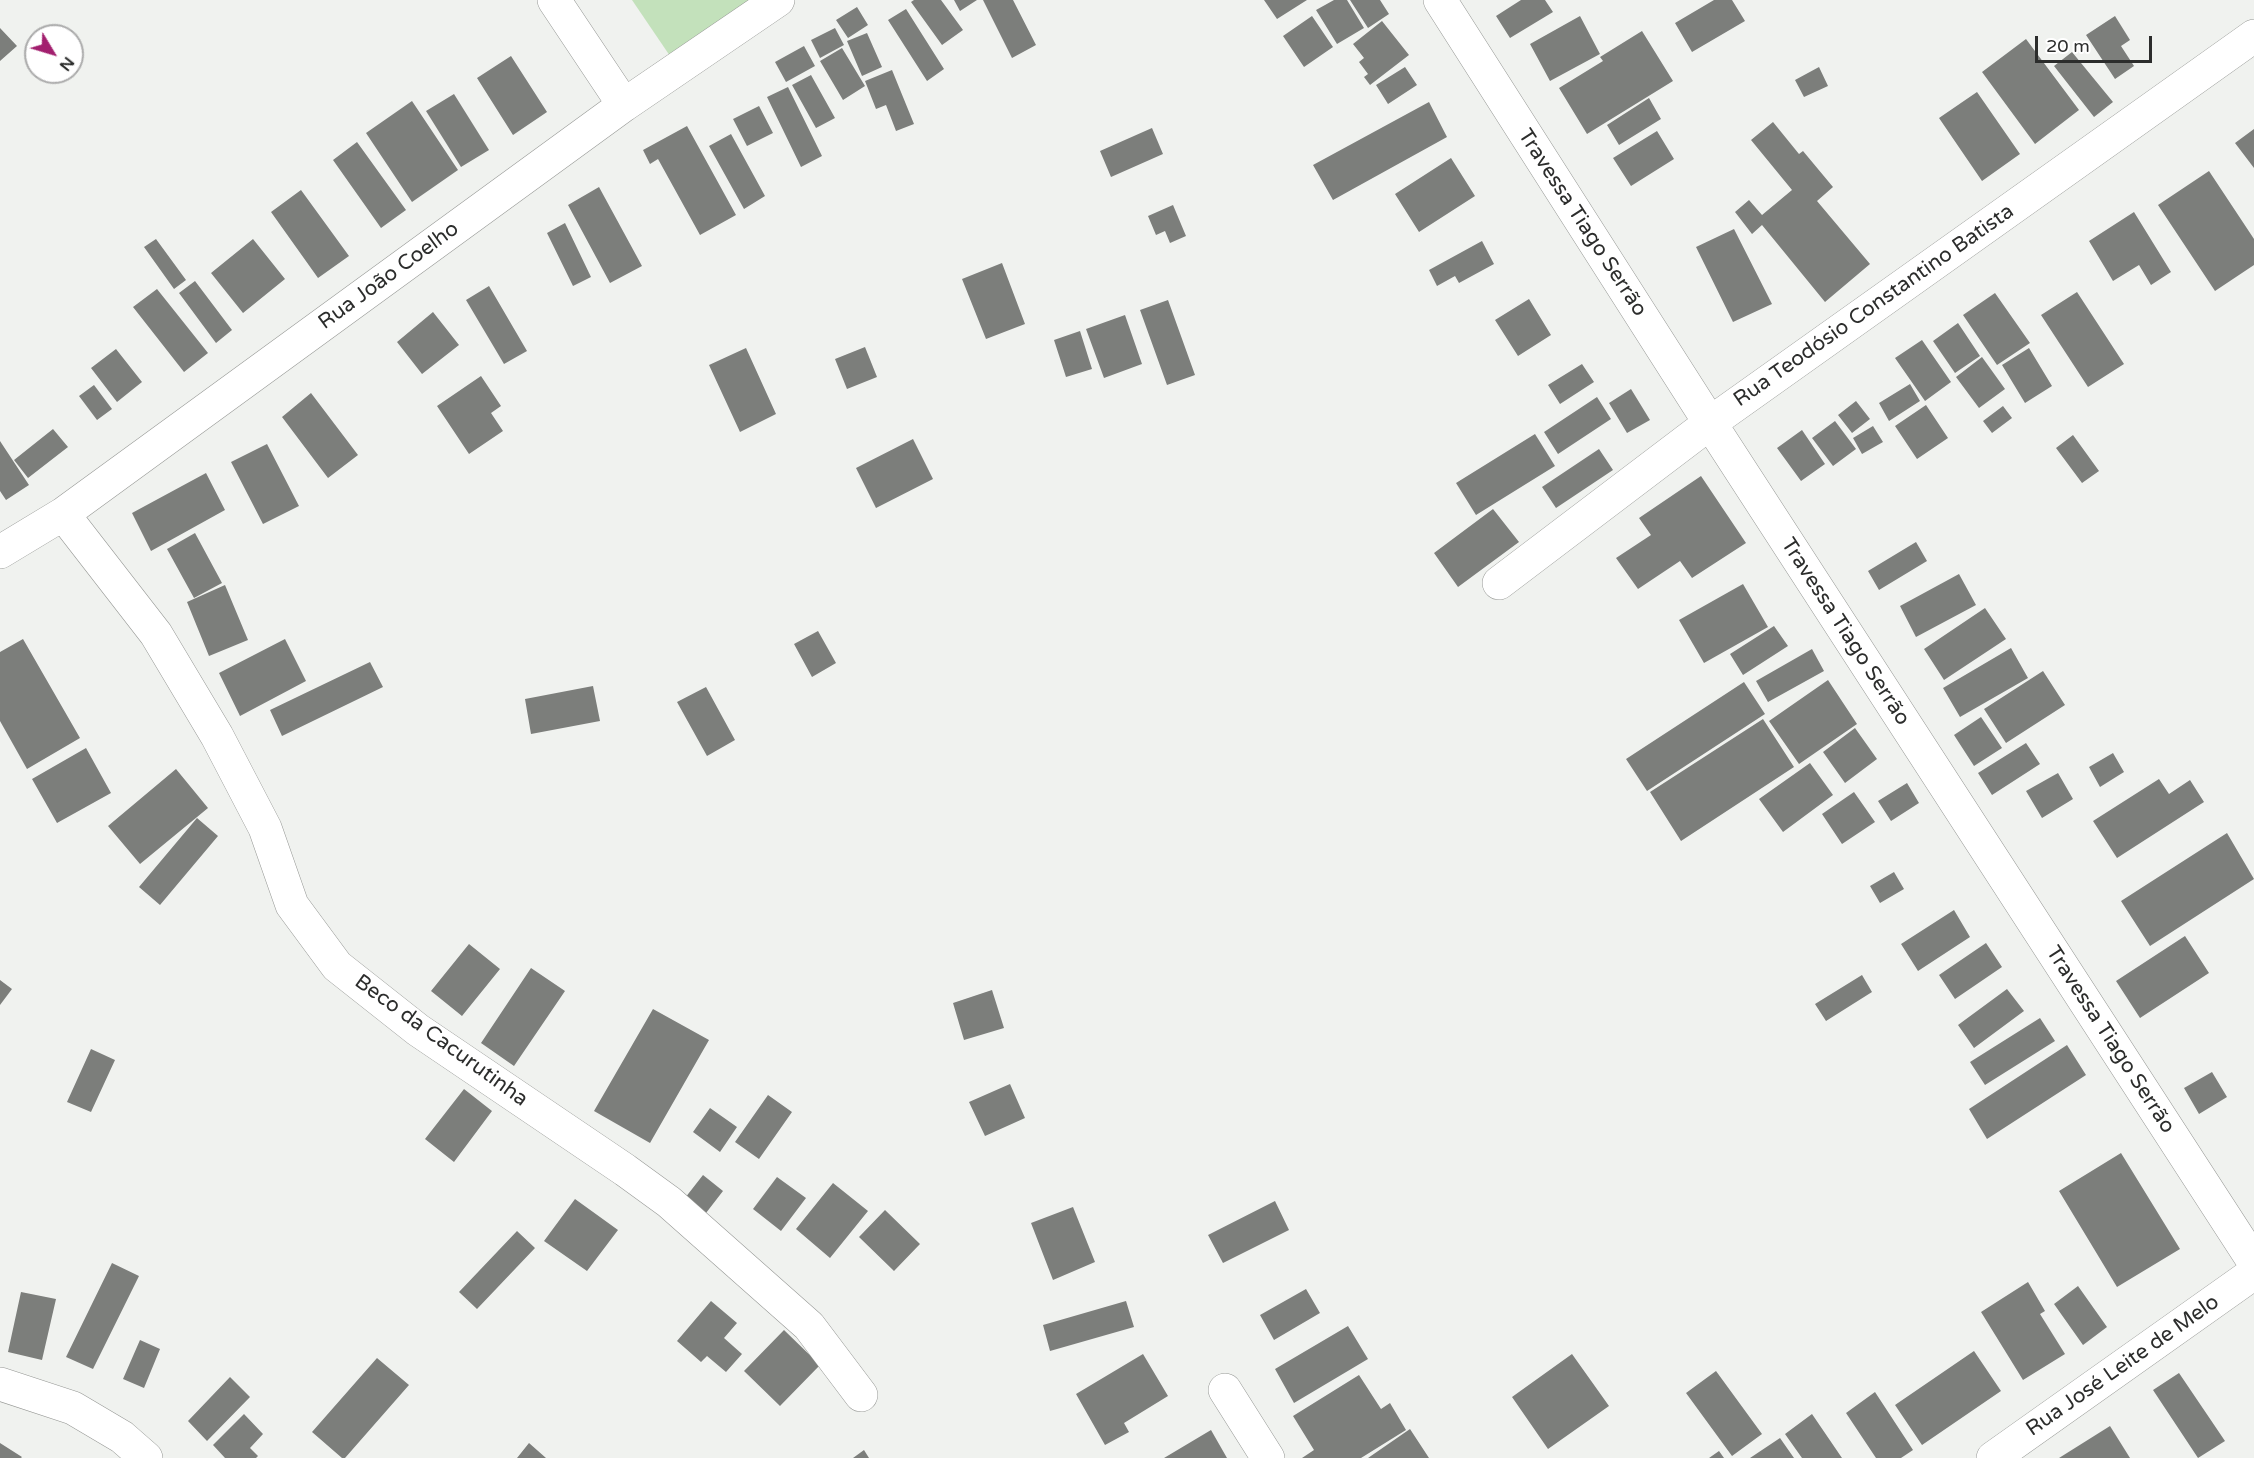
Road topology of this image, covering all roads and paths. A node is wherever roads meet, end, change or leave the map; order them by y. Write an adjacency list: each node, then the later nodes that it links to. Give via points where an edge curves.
1 (554, 0): 5 (street)
2 (778, 0): 5 (street, Rua João Coelho)
3 (1440, 0): 6 (street, Travessa Tiago Serrão)
4 (2254, 36): 6 (street, Rua Teodósio Constantino Batista)
5 (624, 105): 7 (street, Rua João Coelho)
6 (1710, 423): 9 (street, Rua Teodósio Constantino Batista); 10 (street, Travessa Tiago Serrão)
7 (63, 514): 8 (street, Rua João Coelho); 14 (street, Beco da Cacurutinha, via 156,634 217,736 265,828 292,905 337,966 418,1030 669,1202 809,1326)
8 (0, 552)
9 (1499, 583)
10 (2254, 1262)
11 (2254, 1273): 17 (street, Rua José Leite de Melo)
12 (0, 1384): 15 (street, via 73,1408 122,1437)
13 (1225, 1390): 16 (street)
14 (861, 1395)
15 (146, 1458)
16 (1268, 1458)
17 (1993, 1458)

